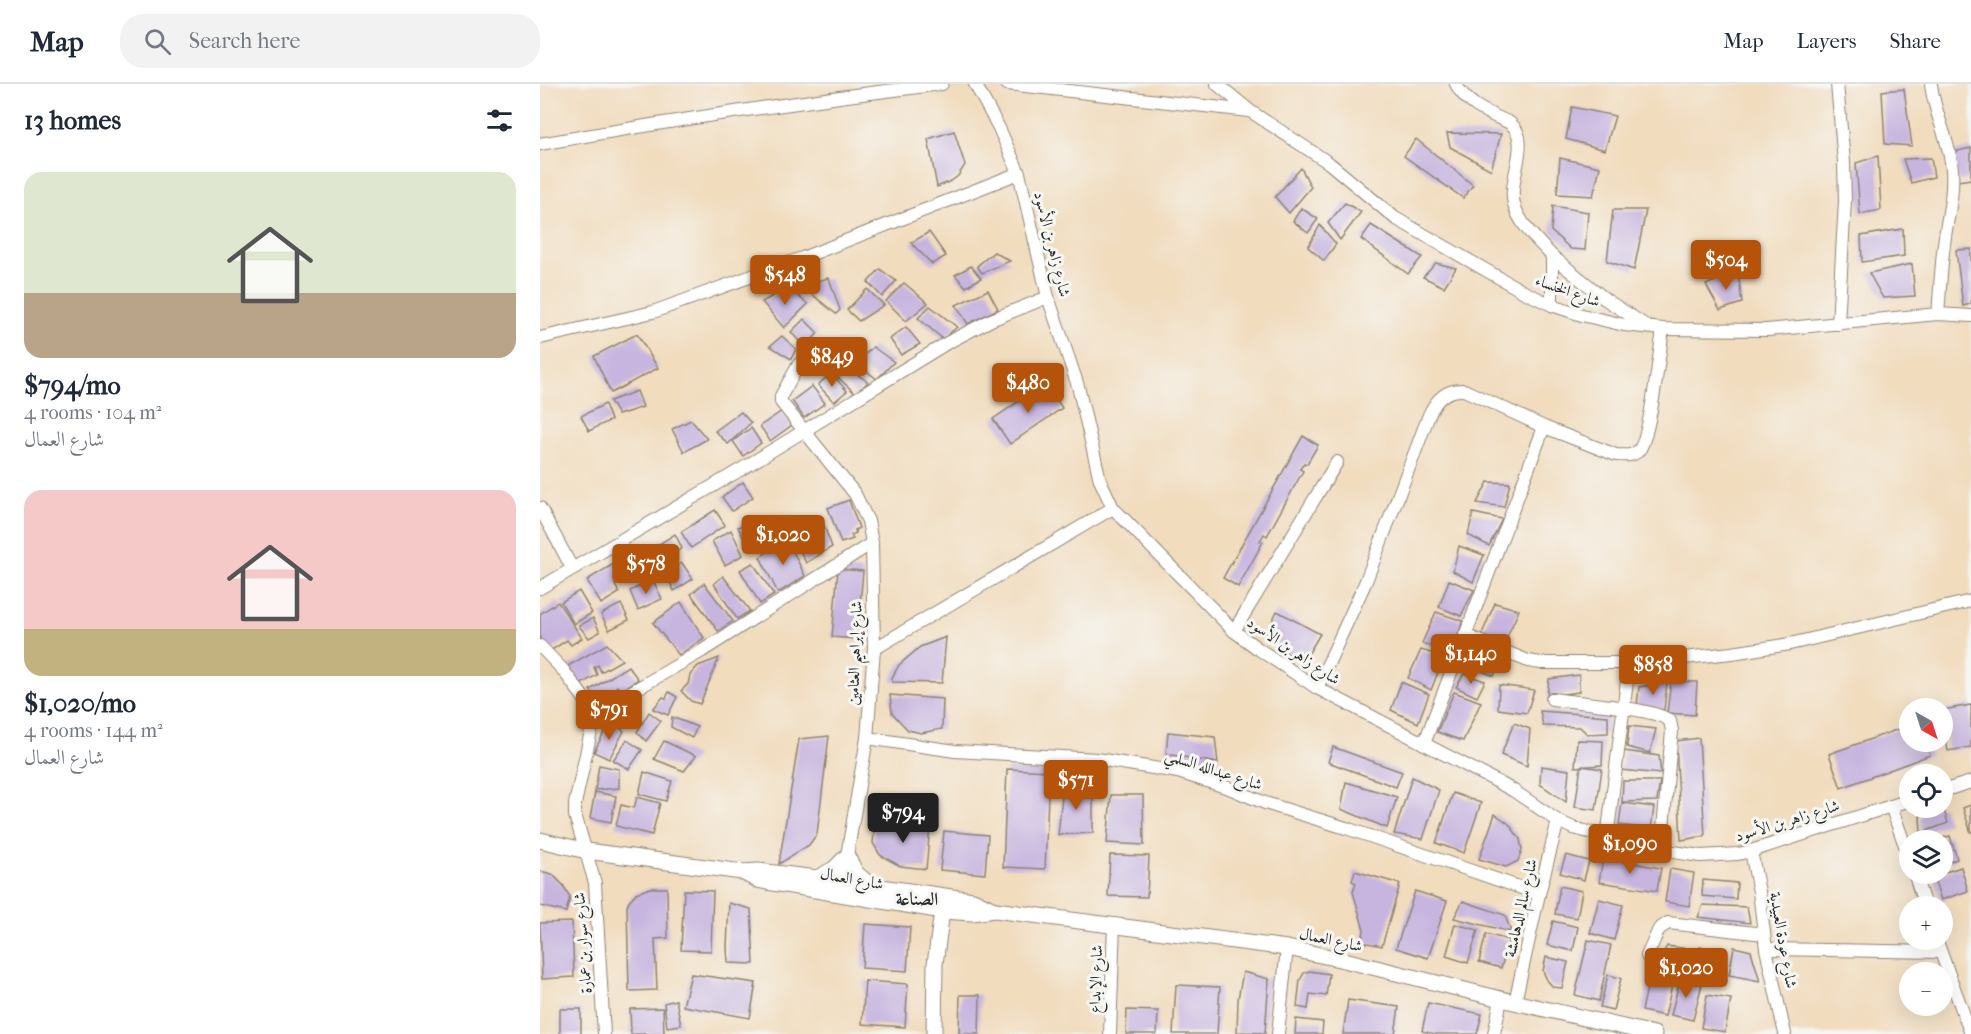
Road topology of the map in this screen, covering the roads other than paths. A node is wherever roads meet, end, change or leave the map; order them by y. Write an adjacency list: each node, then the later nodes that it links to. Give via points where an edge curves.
1 (942, 84): 9 (street, via 654,123)
2 (975, 84): 10 (street, شارع زاهر بن الأسود)
3 (1007, 84): 8 (street)
4 (1216, 84): 8 (street, شارع الخنساء)
5 (1456, 84): 11 (street, via 1475,106 1514,126 1520,145 1512,192 1514,203 1523,223)
6 (1837, 84): 16 (street, via 1845,201)
7 (1931, 84): 14 (street, via 1952,170)
8 (1250, 111): 13 (street, شارع الخنساء, via 1307,146 1395,219)
9 (540, 144)
10 (1019, 173): 12 (street, شارع زاهر بن الأسود); 18 (street, via 653,312)
11 (1552, 256): 13 (street); 17 (street, via 1605,298)
12 (1048, 297): 21 (street, via 947,343); 24 (street, شارع زاهر بن الأسود, via 1078,386 1100,480)
13 (1552, 305): 17 (street, شارع الخنساء, via 1601,320)
14 (1938, 314): 15 (street, شارع الخنساء); 16 (street, شارع الخنساء)
15 (1971, 316)
16 (1838, 324): 17 (street, شارع الخنساء, via 1767,330)
17 (1657, 328): 20 (street, via 1647,432 1636,453 1616,454)
18 (540, 338)
19 (799, 364): 21 (street, شارع إبراهيم العثامين, via 780,399)
20 (1544, 427): 30 (street); 34 (street, via 1464,390 1448,392 1437,401 1366,581)
21 (805, 430): 25 (street, شارع إبراهيم العثامين, via 855,494 868,521); 26 (street)
22 (1337, 462): 29 (street)
23 (540, 508): 26 (street)
24 (1113, 508): 29 (street, شارع زاهر بن الأسود); 32 (street)
25 (872, 543): 32 (street, شارع إبراهيم العثامين); 37 (street, via 702,651)
26 (572, 568): 27 (street)
27 (540, 588)
28 (1971, 601): 33 (street, via 1790,644)
29 (1234, 631): 34 (street, شارع زاهر بن الأسود)
30 (1465, 634): 33 (street, via 1528,661); 39 (street)
31 (540, 646): 37 (street)
32 (874, 649): 38 (street, شارع إبراهيم العثامين)
33 (1636, 663): 36 (street, via 1627,681)
34 (1317, 688): 39 (street, شارع زاهر بن الأسود)
35 (1552, 699): 36 (street)
36 (1624, 708): 46 (street); 48 (street, via 1663,715 1670,721)
37 (595, 713): 49 (street, شارع سوار بن عمارة, via 575,804)
38 (867, 738): 51 (street, شارع إبراهيم العثامين); 56 (street, شارع عبدالله السلمي, via 955,751 1097,759 1178,772)
39 (1424, 744): 44 (street, شارع زاهر بن الأسود, via 1514,791)
40 (1971, 782): 41 (street)
41 (1953, 788)
42 (1899, 803): 43 (street, شارع زاهر بن الأسود)
43 (1891, 806): 45 (street); 50 (street, شارع زاهر بن الأسود)
44 (1558, 821): 46 (street, شارع زاهر بن الأسود); 56 (street, شارع سالم الدهامشة)
45 (1899, 830)
46 (1607, 838): 48 (street, شارع زاهر بن الأسود)
47 (540, 840): 49 (street, شارع العمال)
48 (1661, 850): 50 (street, شارع زاهر بن الأسود, via 1700,855)
49 (587, 851): 52 (street, شارع العمال); 66 (street, شارع سوار بن عمارة, via 595,883)
50 (1750, 851): 59 (street, شارع عودة العبيدية)
51 (847, 856): 53 (street); 54 (street, via 856,873); 55 (street, شارع إبراهيم العثامين)
52 (742, 872): 53 (street, شارع العمال); 55 (street, شارع العمال, via 757,880)
53 (817, 878): 55 (street, شارع العمال)
54 (870, 885): 55 (street, شارع العمال); 57 (street, شارع العمال)
55 (844, 888): 57 (street, شارع العمال)
56 (1539, 894): 64 (street, شارع سالم الدهامشة)
57 (937, 903): 58 (street, شارع العمال, via 972,913 995,910); 67 (street, via 932,953)
58 (1114, 924): 60 (street, شارع العمال); 68 (street, شارع الإبداع)
59 (1764, 934): 61 (street, شارع عودة العبيدية); 63 (street, via 1668,923 1659,929)
60 (1287, 948): 64 (street, شارع العمال); 69 (street)
61 (1766, 949): 62 (street); 72 (street, شارع عودة العبيدية)
62 (1940, 952): 73 (street)
63 (1647, 956)
64 (1508, 1000): 65 (street, شارع العمال); 70 (street, شارع سالم الدهامشة)
65 (1601, 1028): 71 (street, شارع العمال)
66 (604, 1034)
67 (934, 1034)
68 (1110, 1034)
69 (1278, 1034)
70 (1494, 1034)
71 (1654, 1034)
72 (1785, 1034)
73 (1971, 1034)

